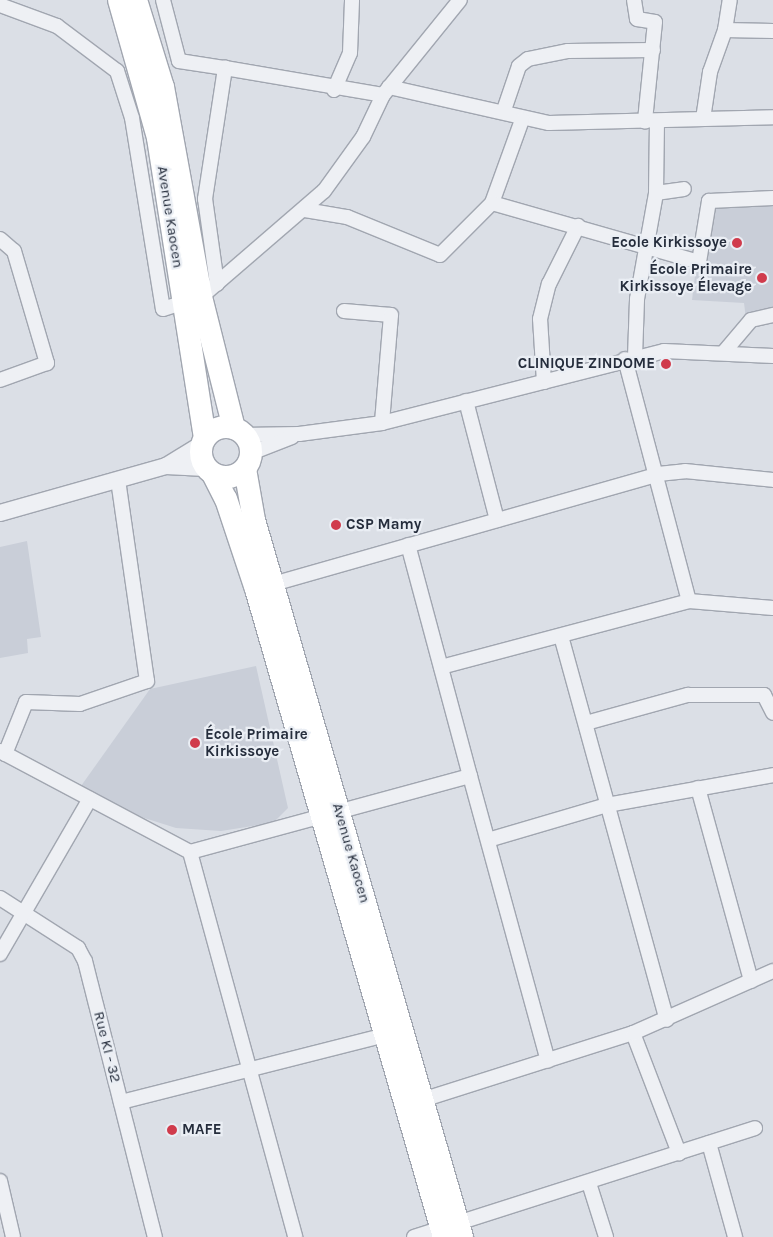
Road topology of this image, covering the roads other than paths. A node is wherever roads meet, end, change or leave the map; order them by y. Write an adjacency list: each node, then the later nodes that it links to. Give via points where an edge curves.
1 (119, 0): 28 (highway, Avenue Kaocen)
2 (136, 0): 28 (highway, Avenue Kaocen, via 163,87)
3 (163, 0): 12 (street, via 180,61)
4 (352, 0): 13 (street, via 350,53)
5 (460, 0): 14 (street)
6 (634, 0): 11 (street, via 637,19 655,22)
7 (730, 0): 9 (street)
8 (0, 5): 28 (street, via 56,26 116,71 132,118 163,309)
9 (725, 30): 10 (street); 17 (street, via 710,72)
10 (773, 31)
11 (653, 50): 15 (street, via 568,51 528,59 519,66); 19 (street)
12 (225, 68): 13 (street); 28 (street, via 206,199)
13 (334, 90): 14 (street)
14 (386, 91): 15 (street); 24 (street, via 363,137)
15 (504, 110): 18 (street)
16 (773, 116): 17 (street)
17 (703, 119): 19 (street)
18 (522, 120): 19 (street); 23 (street)
19 (651, 121): 21 (street)
20 (684, 189): 21 (street)
21 (656, 193): 27 (street)
22 (773, 198): 27 (street, via 709,201 699,262)
23 (492, 203): 24 (street, via 440,255 346,217); 25 (street)
24 (305, 210): 28 (street)
25 (578, 226): 27 (street); 35 (street, via 549,284 540,320)
26 (0, 239): 34 (street, via 14,251 48,363)
27 (647, 247): 33 (street)
28 (201, 295): 39 (highway, Avenue Kaocen); 40 (highway, Avenue Kaocen)
29 (344, 311): 37 (street, via 391,315)
30 (773, 315): 31 (street, via 751,320)
31 (724, 352): 32 (street); 33 (street, via 664,352)
32 (773, 356)
33 (630, 358): 35 (street); 43 (street)
34 (0, 380)
35 (544, 382): 36 (street)
36 (466, 402): 37 (street); 47 (street)
37 (382, 423): 38 (street)
38 (299, 434): 40 (street); 40 (street)
39 (204, 441): 40 (highway, via 218,428); 41 (street); 42 (highway, Avenue Kaocen)
40 (243, 446): 42 (highway, via 230,478); 49 (highway, Avenue Kaocen)
41 (166, 466): 42 (street); 44 (street)
42 (209, 471): 62 (highway, Avenue Kaocen, via 247,562)
43 (658, 474): 45 (street, via 685,471); 47 (street); 50 (street)
44 (118, 480): 46 (street); 56 (street, via 147,681 80,704 26,702)
45 (773, 480)
46 (0, 513)
47 (498, 520): 48 (street)
48 (408, 545): 49 (street); 53 (street)
49 (273, 584): 62 (highway, Avenue Kaocen)
50 (690, 601): 51 (street); 52 (street)
51 (773, 608)
52 (561, 636): 53 (street); 55 (street)
53 (441, 667): 58 (street)
54 (773, 713): 55 (street, via 764,695 688,695)
55 (586, 723): 61 (street)
56 (3, 753): 60 (street)
57 (773, 775): 59 (street)
58 (470, 776): 62 (street); 63 (street)
59 (698, 788): 61 (street); 69 (street)
60 (90, 799): 64 (street); 66 (street)
61 (607, 806): 63 (street); 70 (street)
62 (332, 814): 64 (street); 72 (highway, Avenue Kaocen); 75 (highway, Avenue Kaocen)
63 (488, 840): 73 (street)
64 (190, 852): 74 (street)
65 (0, 898): 66 (street, Rue KI - 32)
66 (25, 911): 67 (street); 76 (street, Rue KI - 32, via 82,954)
67 (0, 954)
68 (773, 971): 69 (street)
69 (751, 981): 70 (street)
70 (667, 1020): 71 (street)
71 (632, 1033): 73 (street); 79 (street)
72 (385, 1034): 74 (street); 82 (highway, Avenue Kaocen)
73 (548, 1061): 75 (street)
74 (249, 1070): 76 (street); 85 (street)
75 (422, 1100): 82 (highway, Avenue Kaocen)
76 (120, 1102): 84 (street, Rue KI - 32)
77 (755, 1128): 78 (street)
78 (709, 1143): 79 (street); 88 (street)
79 (679, 1153): 81 (street)
80 (0, 1181): 83 (street)
81 (589, 1183): 82 (street); 87 (street)
82 (451, 1232): 86 (street)
83 (13, 1237)
84 (155, 1237)
85 (295, 1237)
86 (414, 1237)
87 (606, 1237)
88 (735, 1237)

